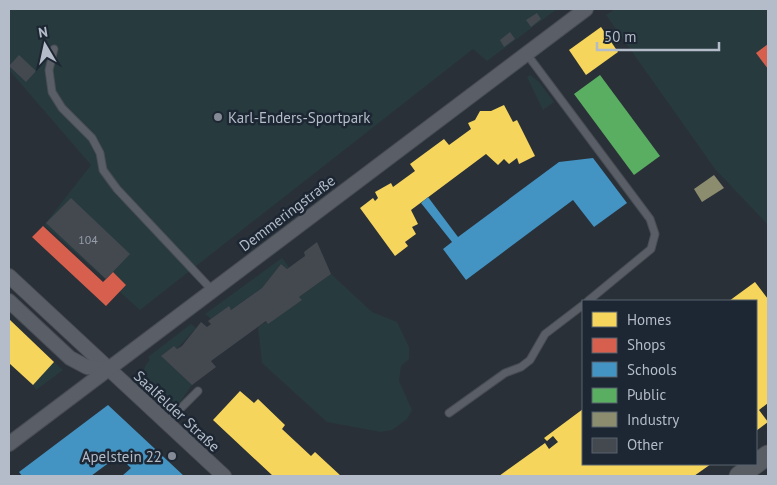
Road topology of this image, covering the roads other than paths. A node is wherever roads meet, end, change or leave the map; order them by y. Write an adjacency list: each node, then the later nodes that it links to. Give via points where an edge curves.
1 (586, 9): 3 (street, Demmeringstraße)
2 (54, 49): 5 (lane, via 49,70 52,92 62,108 92,138 100,153 103,170 116,189)
3 (526, 53): 5 (street, Demmeringstraße); 6 (lane, via 650,220 655,234 651,249)
4 (9, 276): 9 (street, Saalfelder Straße)
5 (212, 290): 9 (street, Demmeringstraße)
6 (589, 300)
7 (9, 301): 9 (street, via 70,358 87,367)
8 (582, 306): 11 (lane, via 545,334 526,364 505,373)
9 (107, 369): 12 (street, Saalfelder Straße); 13 (street, Demmeringstraße)
10 (198, 391): 12 (lane)
11 (448, 413)
12 (165, 423): 17 (street, Saalfelder Straße)
13 (9, 444)
14 (768, 455): 15 (main road)
15 (757, 463)
16 (754, 465): 18 (main road)
17 (224, 476)
18 (739, 476)

